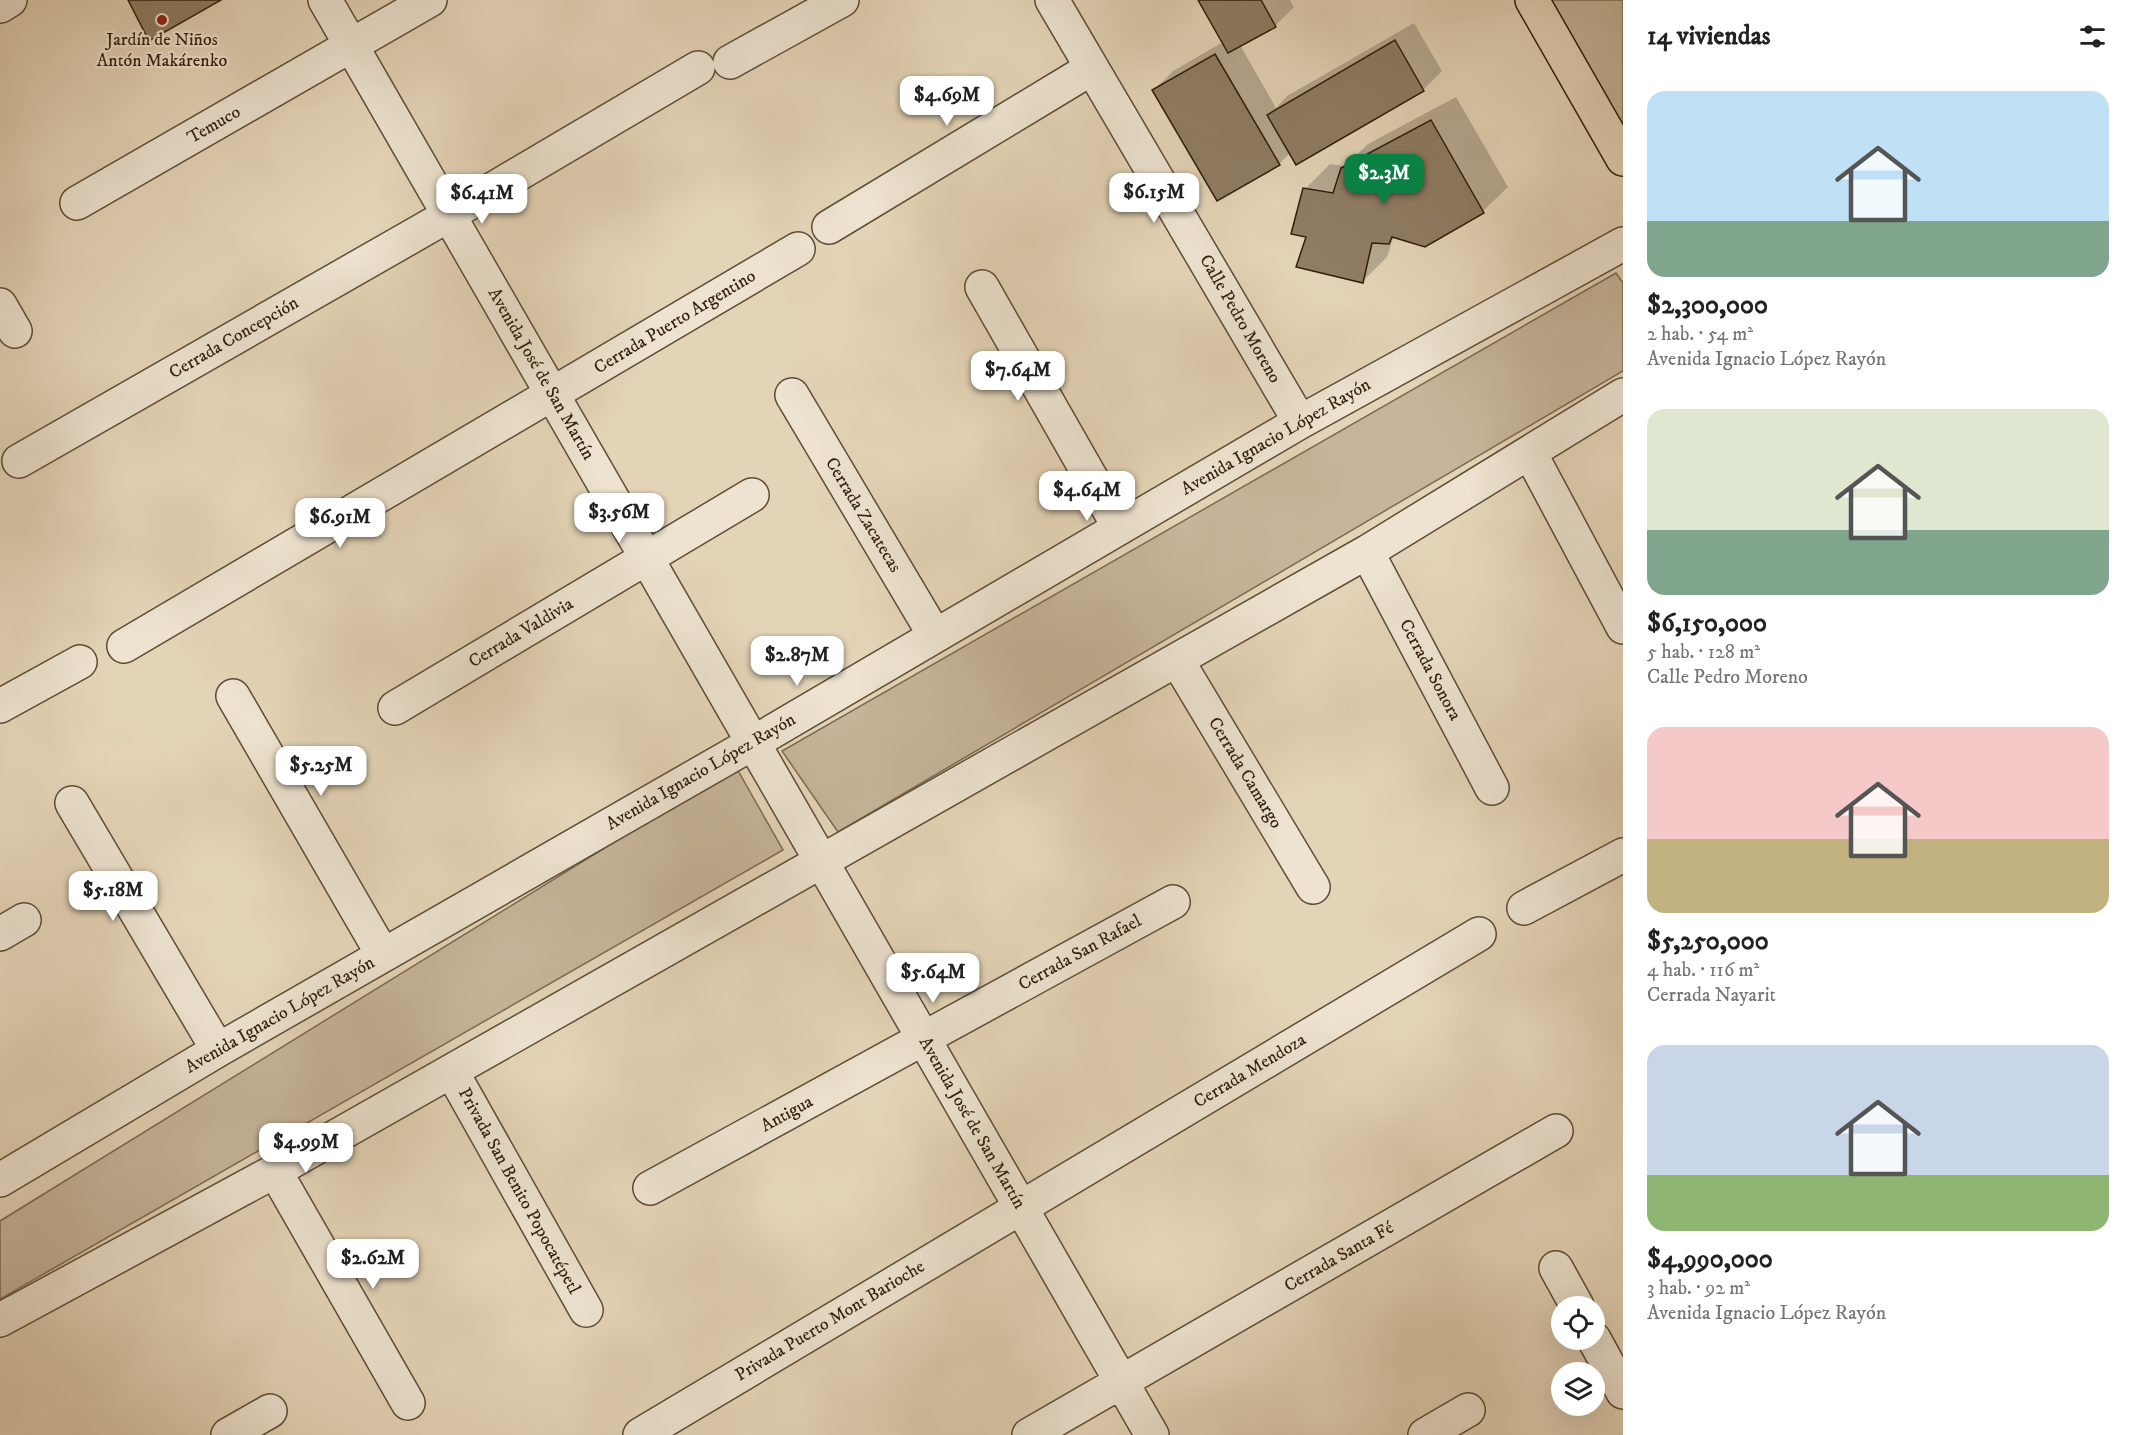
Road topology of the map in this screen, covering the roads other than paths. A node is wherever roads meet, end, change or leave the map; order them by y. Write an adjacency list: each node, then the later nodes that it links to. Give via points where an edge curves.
1 (325, 0): 6 (street, Avenida José de San Martín)
2 (430, 0): 6 (street, Temuco)
3 (842, 0): 7 (street)
4 (1052, 0): 9 (street, Calle Pedro Moreno)
5 (1532, 0): 10 (main road)
6 (351, 47): 11 (street, Temuco); 12 (street, Avenida José de San Martín)
7 (730, 62)
8 (698, 68): 12 (street, Cerrada Concepción)
9 (1092, 68): 13 (street); 20 (street, Calle Pedro Moreno)
10 (1623, 159)
11 (77, 203)
12 (449, 215): 17 (street, Avenida José de San Martín); 22 (street, Cerrada Concepción)
13 (829, 226)
14 (1623, 244): 20 (street, Avenida Ignacio López Rayón)
15 (798, 249): 17 (street, Cerrada Puerto Argentino)
16 (982, 287): 24 (street)
17 (552, 394): 26 (street, Avenida José de San Martín); 29 (street, Cerrada Puerto Argentino)
18 (1623, 395): 21 (street)
19 (792, 396): 28 (street, Cerrada Zacatecas)
20 (1300, 422): 24 (street, Avenida Ignacio López Rayón)
21 (1530, 453): 25 (street); 27 (street)
22 (19, 461)
23 (752, 495): 26 (street, Cerrada Valdivia)
24 (1119, 527): 28 (street, Avenida Ignacio López Rayón)
25 (1367, 552): 30 (street); 36 (street, Cerrada Sonora)
26 (646, 558): 34 (street, Cerrada Valdivia); 35 (street, Avenida José de San Martín)
27 (1623, 627)
28 (934, 634): 35 (street, Avenida Ignacio López Rayón)
29 (124, 646)
30 (1177, 660): 39 (street); 40 (street, Cerrada Camargo)
31 (80, 662): 33 (street)
32 (233, 696): 44 (street)
33 (0, 706)
34 (395, 708)
35 (753, 743): 39 (street, Avenida José de San Martín); 44 (street, Avenida Ignacio López Rayón)
36 (1492, 788)
37 (72, 802): 46 (street)
38 (1623, 855): 42 (street)
39 (822, 862): 45 (street, Avenida José de San Martín); 47 (street)
40 (1313, 887)
41 (1173, 902): 45 (street, Cerrada San Rafael)
42 (1524, 908)
43 (1479, 934): 52 (street, Cerrada Mendoza)
44 (383, 955): 46 (street, Avenida Ignacio López Rayón)
45 (924, 1039): 51 (street, Antigua); 52 (street, Avenida José de San Martín)
46 (219, 1050): 50 (street, Avenida Ignacio López Rayón)
47 (452, 1072): 49 (street); 55 (street, Privada San Benito Popocatépetl)
48 (1557, 1131): 58 (street, Cerrada Santa Fé)
49 (275, 1172): 56 (street); 60 (street)
50 (0, 1180)
51 (650, 1188)
52 (1021, 1208): 58 (street, Avenida José de San Martín); 64 (street, Privada Puerto Mont Barioche)
53 (1556, 1268): 54 (street)
54 (1571, 1296)
55 (586, 1310)
56 (0, 1320)
57 (1600, 1350): 59 (street)
58 (1121, 1382): 65 (street, Cerrada Santa Fé); 66 (street, Avenida José de San Martín)
59 (1623, 1392)
60 (408, 1403)
61 (1468, 1410): 67 (street)
62 (270, 1411): 63 (street)
63 (228, 1435)
64 (640, 1435)
65 (1029, 1435)
66 (1152, 1435)
67 (1425, 1435)

